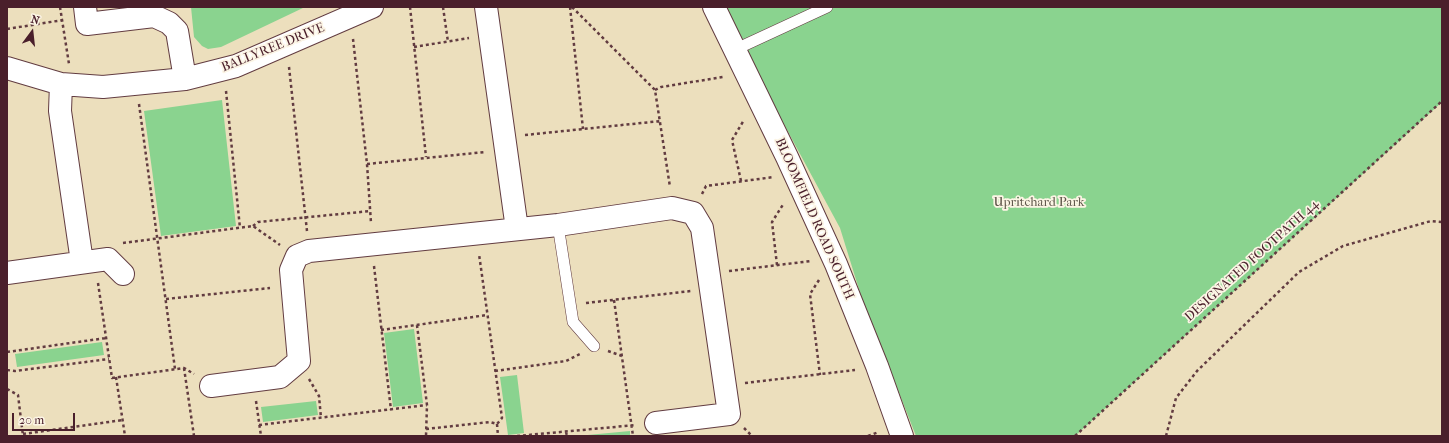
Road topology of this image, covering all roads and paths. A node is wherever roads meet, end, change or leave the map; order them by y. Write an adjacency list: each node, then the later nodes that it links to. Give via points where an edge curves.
1 (60, 7): 11 (path)
2 (85, 7): 21 (street, via 87,24 154,16 169,23 177,31)
3 (372, 7): 10 (street, BALLYREE DRIVE)
4 (410, 7): 16 (path)
5 (443, 7): 14 (path)
6 (486, 7): 13 (street)
7 (571, 7): 24 (path); 29 (path)
8 (714, 7): 17 (street, BLOOMFIELD ROAD SOUTH)
9 (827, 7): 17 (lane)
10 (350, 17): 15 (street, BALLYREE DRIVE); 32 (path)
11 (62, 20): 12 (path); 22 (path)
12 (7, 29)
13 (490, 35): 14 (path); 30 (street)
14 (448, 42): 16 (path)
15 (287, 44): 19 (street, BALLYREE DRIVE); 38 (path)
16 (414, 47): 31 (path)
17 (734, 50): 20 (street, BLOOMFIELD ROAD SOUTH)
18 (7, 68): 22 (street, BALLYREE DRIVE)
19 (224, 70): 21 (street, BALLYREE DRIVE); 42 (path)
20 (746, 73): 24 (path); 26 (street, BLOOMFIELD ROAD SOUTH)
21 (185, 79): 23 (street, BALLYREE DRIVE)
22 (66, 84): 23 (street, BALLYREE DRIVE, via 103,87); 50 (street, via 60,111)
23 (136, 84): 45 (path)
24 (655, 90): 28 (path)
25 (291, 98): 38 (path)
26 (758, 99): 33 (street, BLOOMFIELD ROAD SOUTH); 34 (path, via 732,140)
27 (1442, 101): 99 (path, DESIGNATED FOOTPATH 44)
28 (660, 121): 29 (path); 35 (path)
29 (583, 129): 30 (path)
30 (505, 143): 31 (path); 43 (street)
31 (426, 157): 32 (path)
32 (366, 164): 36 (path)
33 (797, 178): 34 (path); 49 (street, BLOOMFIELD ROAD SOUTH); 51 (path, via 772,222)
34 (741, 182): 37 (path, via 706,186)
35 (672, 208): 37 (street); 40 (street)
36 (371, 211): 38 (path); 47 (path)
37 (693, 213): 54 (street, via 702,228)
38 (305, 216): 41 (path, via 258,222); 48 (path)
39 (1442, 222): 100 (path, via 1431,222 1343,246 1299,272 1197,371 1176,398)
40 (558, 225): 43 (street); 58 (lane)
41 (253, 226): 42 (path); 48 (path)
42 (240, 228): 45 (path)
43 (517, 229): 44 (street)
44 (476, 234): 47 (street); 59 (path)
45 (157, 239): 46 (path); 56 (path)
46 (119, 244)
47 (372, 245): 48 (street); 61 (path)
48 (303, 254): 55 (street, via 291,270)
49 (834, 258): 51 (path); 68 (street, BLOOMFIELD ROAD SOUTH); 73 (path, via 810,294)
50 (88, 261): 52 (street); 53 (street, via 108,259); 62 (path)
51 (777, 265): 54 (path)
52 (7, 273)
53 (122, 274)
54 (710, 281): 57 (path); 76 (street)
55 (292, 285): 56 (path); 67 (street)
56 (166, 299): 70 (path)
57 (614, 300): 58 (path); 65 (path)
58 (570, 306): 63 (lane, via 573,322)
59 (487, 315): 60 (path); 72 (path)
60 (417, 325): 61 (path); 79 (path)
61 (381, 330): 80 (path)
62 (106, 338): 64 (path); 66 (path)
63 (594, 346): 65 (path); 72 (path, via 566,361)
64 (7, 352)
65 (622, 356): 86 (path)
66 (109, 359): 71 (path); 74 (path, via 112,378)
67 (299, 361): 75 (street, via 280,377); 81 (path, via 319,396)
68 (877, 366): 73 (path); 98 (street, BLOOMFIELD ROAD SOUTH)
69 (184, 368): 70 (path); 77 (path); 91 (path)
70 (175, 369): 74 (path)
71 (7, 370)
72 (495, 371): 84 (path, via 502,418)
73 (820, 375): 76 (path)
74 (116, 377): 82 (path)
75 (253, 381): 77 (street); 85 (path)
76 (725, 385): 83 (street, via 729,414)
77 (211, 386)
78 (7, 390): 89 (path, via 18,395)
79 (427, 405): 80 (path); 87 (path)
80 (391, 410): 81 (path)
81 (321, 418): 85 (path)
82 (123, 420): 89 (path); 90 (path)
83 (656, 423): 86 (path)
84 (497, 424): 87 (path, via 490,422); 94 (path)
85 (259, 425): 92 (path)
86 (632, 426): 88 (path); 97 (path)
87 (426, 429): 93 (path)
88 (566, 432): 95 (path); 96 (path)
89 (23, 435)
90 (125, 436)
91 (194, 436)
92 (261, 436)
93 (426, 436)
94 (498, 436)
95 (517, 436)
96 (567, 436)
97 (633, 436)
98 (902, 436)
99 (1075, 436)
100 (1166, 436)

